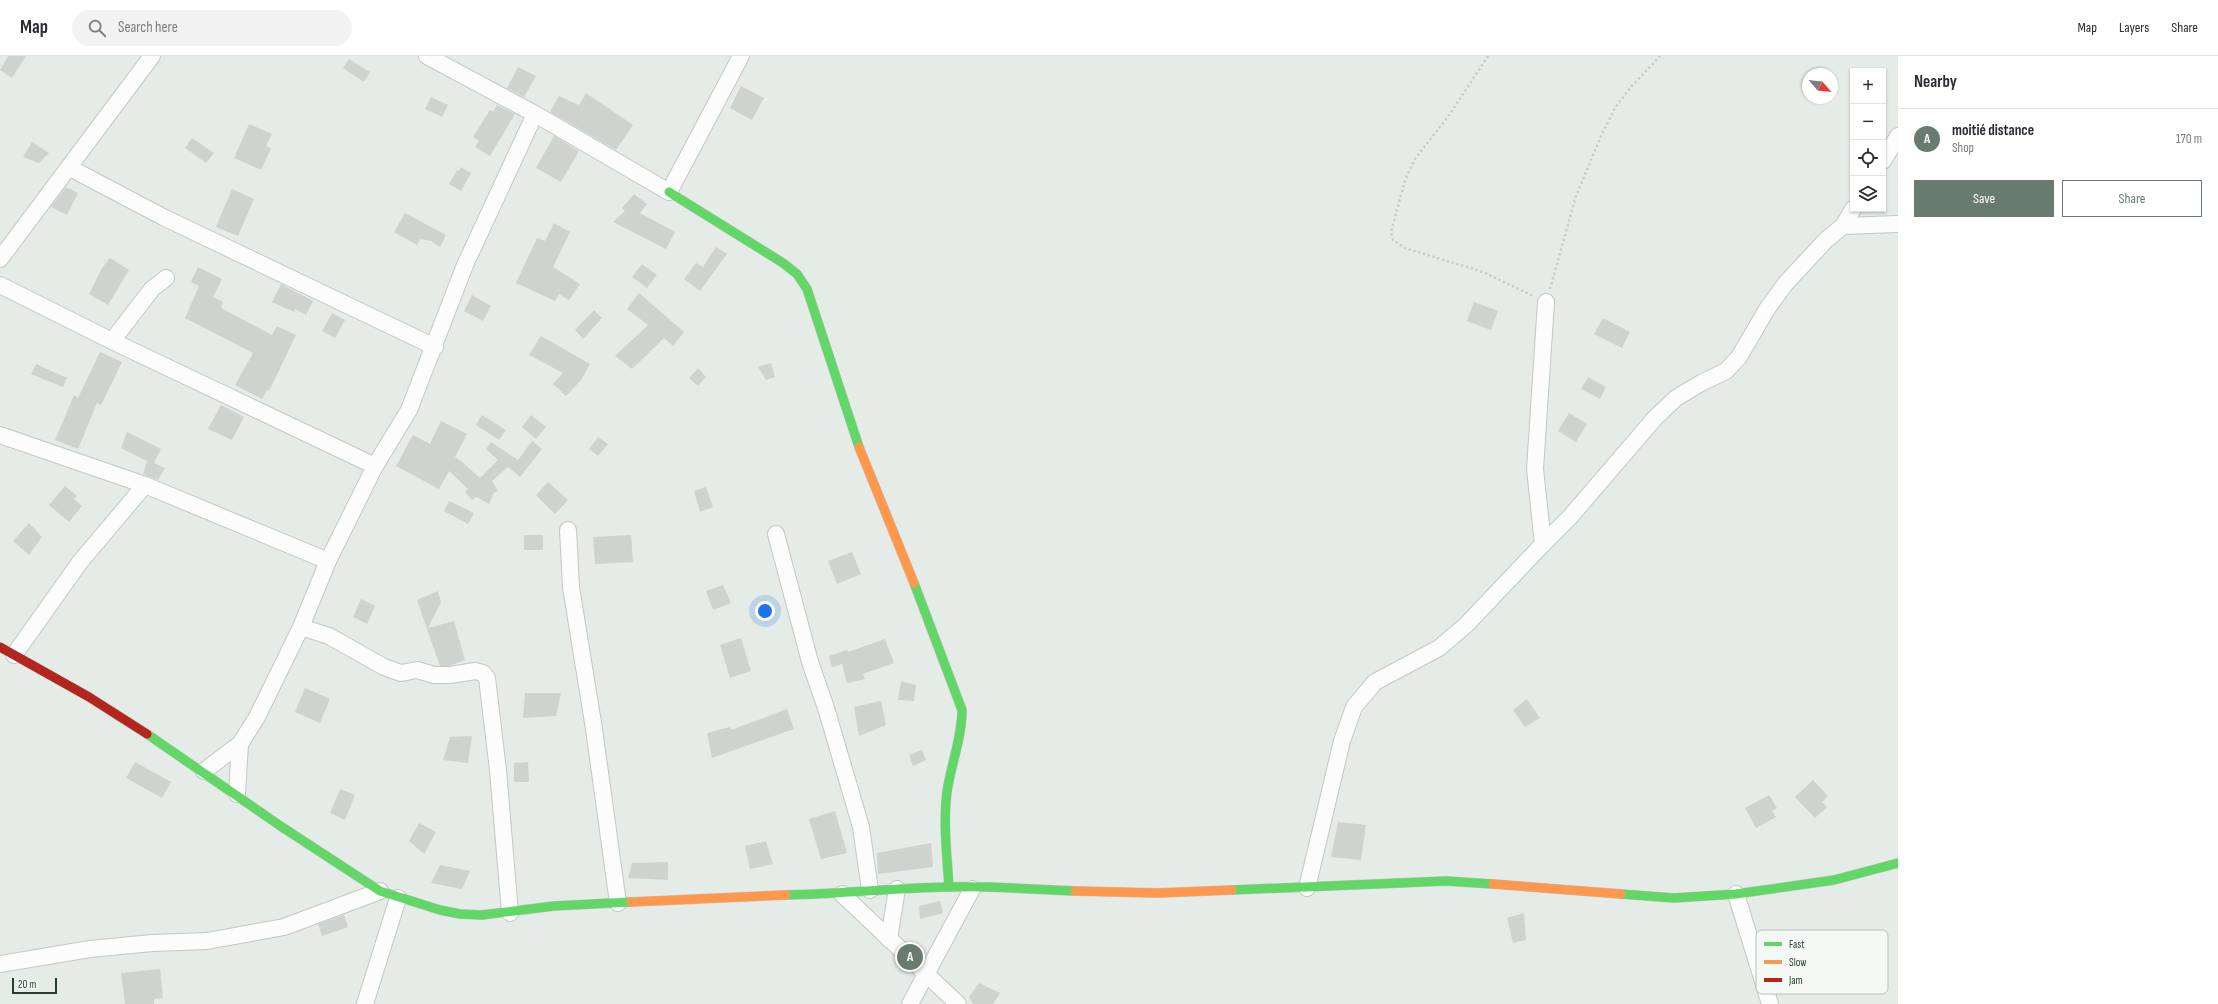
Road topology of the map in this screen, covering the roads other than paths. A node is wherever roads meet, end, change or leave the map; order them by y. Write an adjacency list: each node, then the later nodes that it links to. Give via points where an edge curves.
1 (152, 56): 7 (street)
2 (427, 56): 4 (street)
3 (741, 56): 8 (street)
4 (535, 114): 8 (street); 17 (street, via 465,265)
5 (1896, 143): 6 (street)
6 (1886, 157)
7 (70, 168): 12 (street); 17 (street, via 165,218)
8 (669, 192): 31 (street, via 783,263 797,274 807,288 852,432 911,574 962,710 963,723 946,791)
9 (1851, 212): 11 (street)
10 (1898, 224): 11 (street)
11 (1843, 226): 23 (street, via 1805,261 1786,283 1767,308 1739,356 1726,371 1701,382 1676,398 1655,418 1575,512)
12 (0, 259)
13 (166, 278): 16 (street, via 152,289)
14 (0, 285): 16 (street)
15 (1546, 302): 23 (street, via 1535,469)
16 (112, 341): 19 (street)
17 (435, 347): 19 (street, via 409,410)
18 (0, 436): 20 (street)
19 (375, 466): 24 (street)
20 (145, 485): 24 (street); 26 (street)
21 (568, 530): 40 (street, via 571,587)
22 (776, 534): 34 (street, via 810,662 861,827)
23 (1543, 544): 32 (street, via 1466,625 1439,648 1375,682 1354,707 1342,741)
24 (328, 561): 25 (street)
25 (301, 627): 27 (street, via 257,717); 41 (street, via 329,636 384,667 402,673 417,670 434,675 450,675 475,671 483,673 487,678)
26 (7, 651): 28 (street, via 89,697)
27 (240, 744): 28 (street); 29 (street)
28 (204, 771): 29 (street)
29 (237, 794): 36 (street, via 282,827)
30 (1898, 863): 38 (street, via 1834,880)
31 (949, 888): 33 (street); 35 (street)
32 (1307, 888): 35 (street, via 1158,893); 38 (street, via 1446,881 1674,898)
33 (897, 889): 34 (street); 42 (street)
34 (870, 890): 37 (street)
35 (972, 890): 45 (street)
36 (380, 891): 39 (street); 44 (street, via 284,927 207,941 90,949)
37 (842, 894): 40 (street, via 733,896); 42 (street)
38 (1736, 894): 43 (street)
39 (398, 898): 41 (street, via 460,914); 47 (street)
40 (618, 903): 41 (street, via 554,906)
41 (510, 913)
42 (889, 939): 45 (street)
43 (1756, 959)
44 (0, 964)
45 (926, 975): 48 (street); 49 (street)
46 (1767, 994): 50 (street)
47 (365, 1004)
48 (910, 1004)
49 (958, 1004)
50 (1770, 1004)

